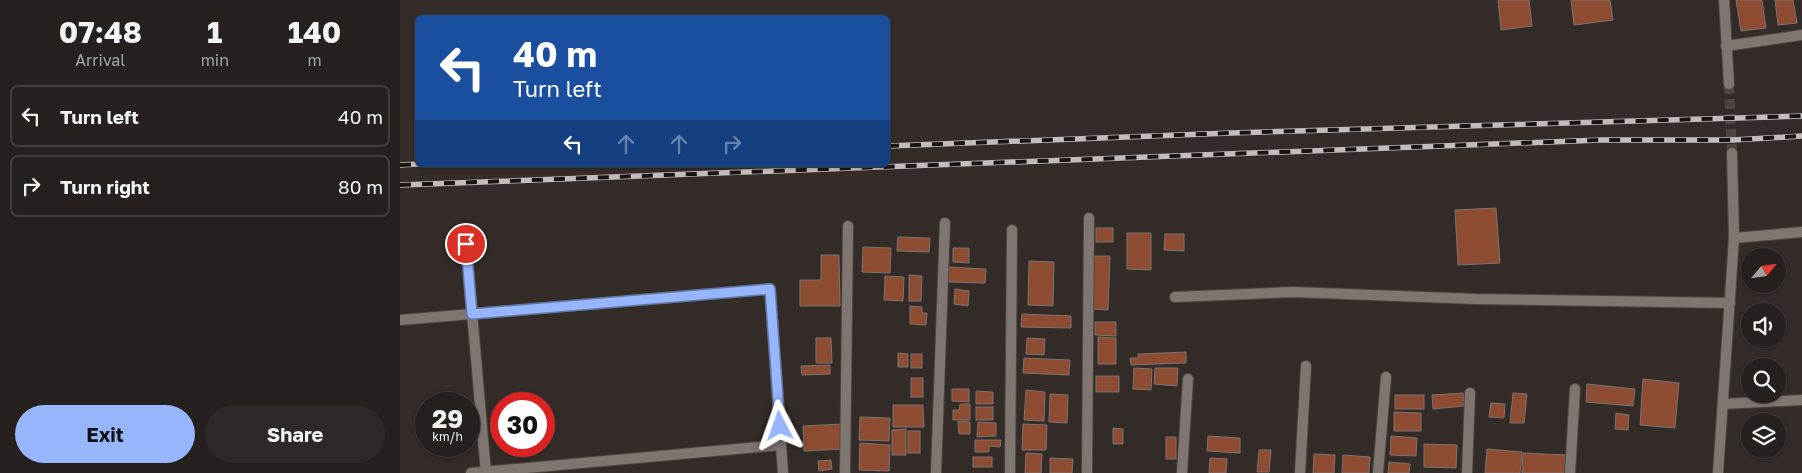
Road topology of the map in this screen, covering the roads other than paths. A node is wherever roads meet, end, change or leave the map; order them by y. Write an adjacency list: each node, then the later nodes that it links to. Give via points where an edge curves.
1 (1724, 0): 3 (street)
2 (1802, 36): 3 (street)
3 (1726, 46): 4 (street)
4 (1729, 84)
5 (1732, 153): 11 (street)
6 (1089, 218): 31 (street)
7 (945, 223): 29 (street)
8 (848, 226): 28 (street)
9 (1012, 230): 30 (street)
10 (1802, 232): 11 (street)
11 (1734, 238): 14 (street)
12 (466, 244): 15 (street)
13 (1175, 297): 14 (street, via 1294,292)
14 (1730, 303): 23 (street)
15 (472, 314): 16 (street); 24 (street, via 770,289); 25 (street)
16 (400, 320)
17 (1306, 366): 33 (street)
18 (1386, 378): 34 (street)
19 (1188, 379): 32 (street)
20 (1575, 389): 36 (street)
21 (1470, 393): 35 (street)
22 (1802, 400): 23 (street)
23 (1723, 404): 37 (street)
24 (782, 445): 25 (street); 27 (street)
25 (486, 472): 26 (street)
26 (471, 473)
27 (783, 473)
28 (845, 473)
29 (936, 473)
30 (1010, 473)
31 (1087, 473)
32 (1182, 473)
33 (1300, 473)
34 (1378, 473)
35 (1468, 473)
36 (1570, 473)
37 (1718, 473)

